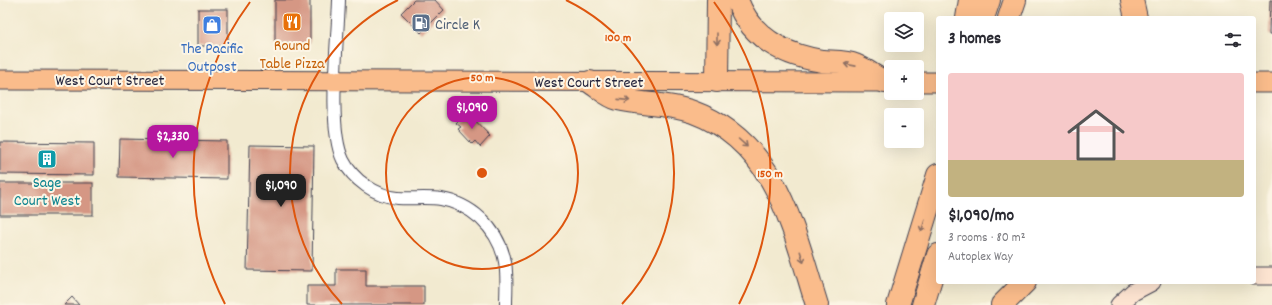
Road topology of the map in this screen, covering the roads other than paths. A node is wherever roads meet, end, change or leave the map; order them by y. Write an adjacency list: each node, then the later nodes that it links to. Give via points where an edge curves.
1 (339, 0): 14 (street)
2 (718, 0): 15 (highway, one-way to 15)
3 (737, 0): 13 (highway, one-way to 3, via 855,65 806,58 774,46 749,24)
4 (970, 0): 8 (highway)
5 (989, 0): 9 (highway)
6 (1015, 0): 10 (highway)
7 (1132, 0): 11 (highway)
8 (967, 16)
9 (984, 16)
10 (1010, 16)
11 (1136, 16)
12 (0, 80): 14 (main road, West Court Street)
13 (884, 80)
14 (335, 81): 16 (main road, West Court Street); 26 (street, via 337,139 343,161 350,171 360,181 385,195 397,198 441,199 464,206 477,214 489,226 504,256)
15 (717, 81): 16 (main road, West Court Street); 17 (main road, West Court Street)
16 (590, 82): 27 (highway, one-way to 27, via 616,99 655,103 692,112 724,127 749,149 761,163 780,195)
17 (884, 82)
18 (1256, 83): 19 (main road)
19 (1272, 83)
20 (936, 182): 28 (highway, one-way to 28)
21 (936, 262): 29 (highway)
22 (1256, 276): 23 (street)
23 (1272, 276)
24 (1023, 284): 30 (highway)
25 (1148, 284): 31 (street, via 1133,292)
26 (506, 305)
27 (817, 305)
28 (898, 305)
29 (923, 305)
30 (1002, 305)
31 (1119, 305)

